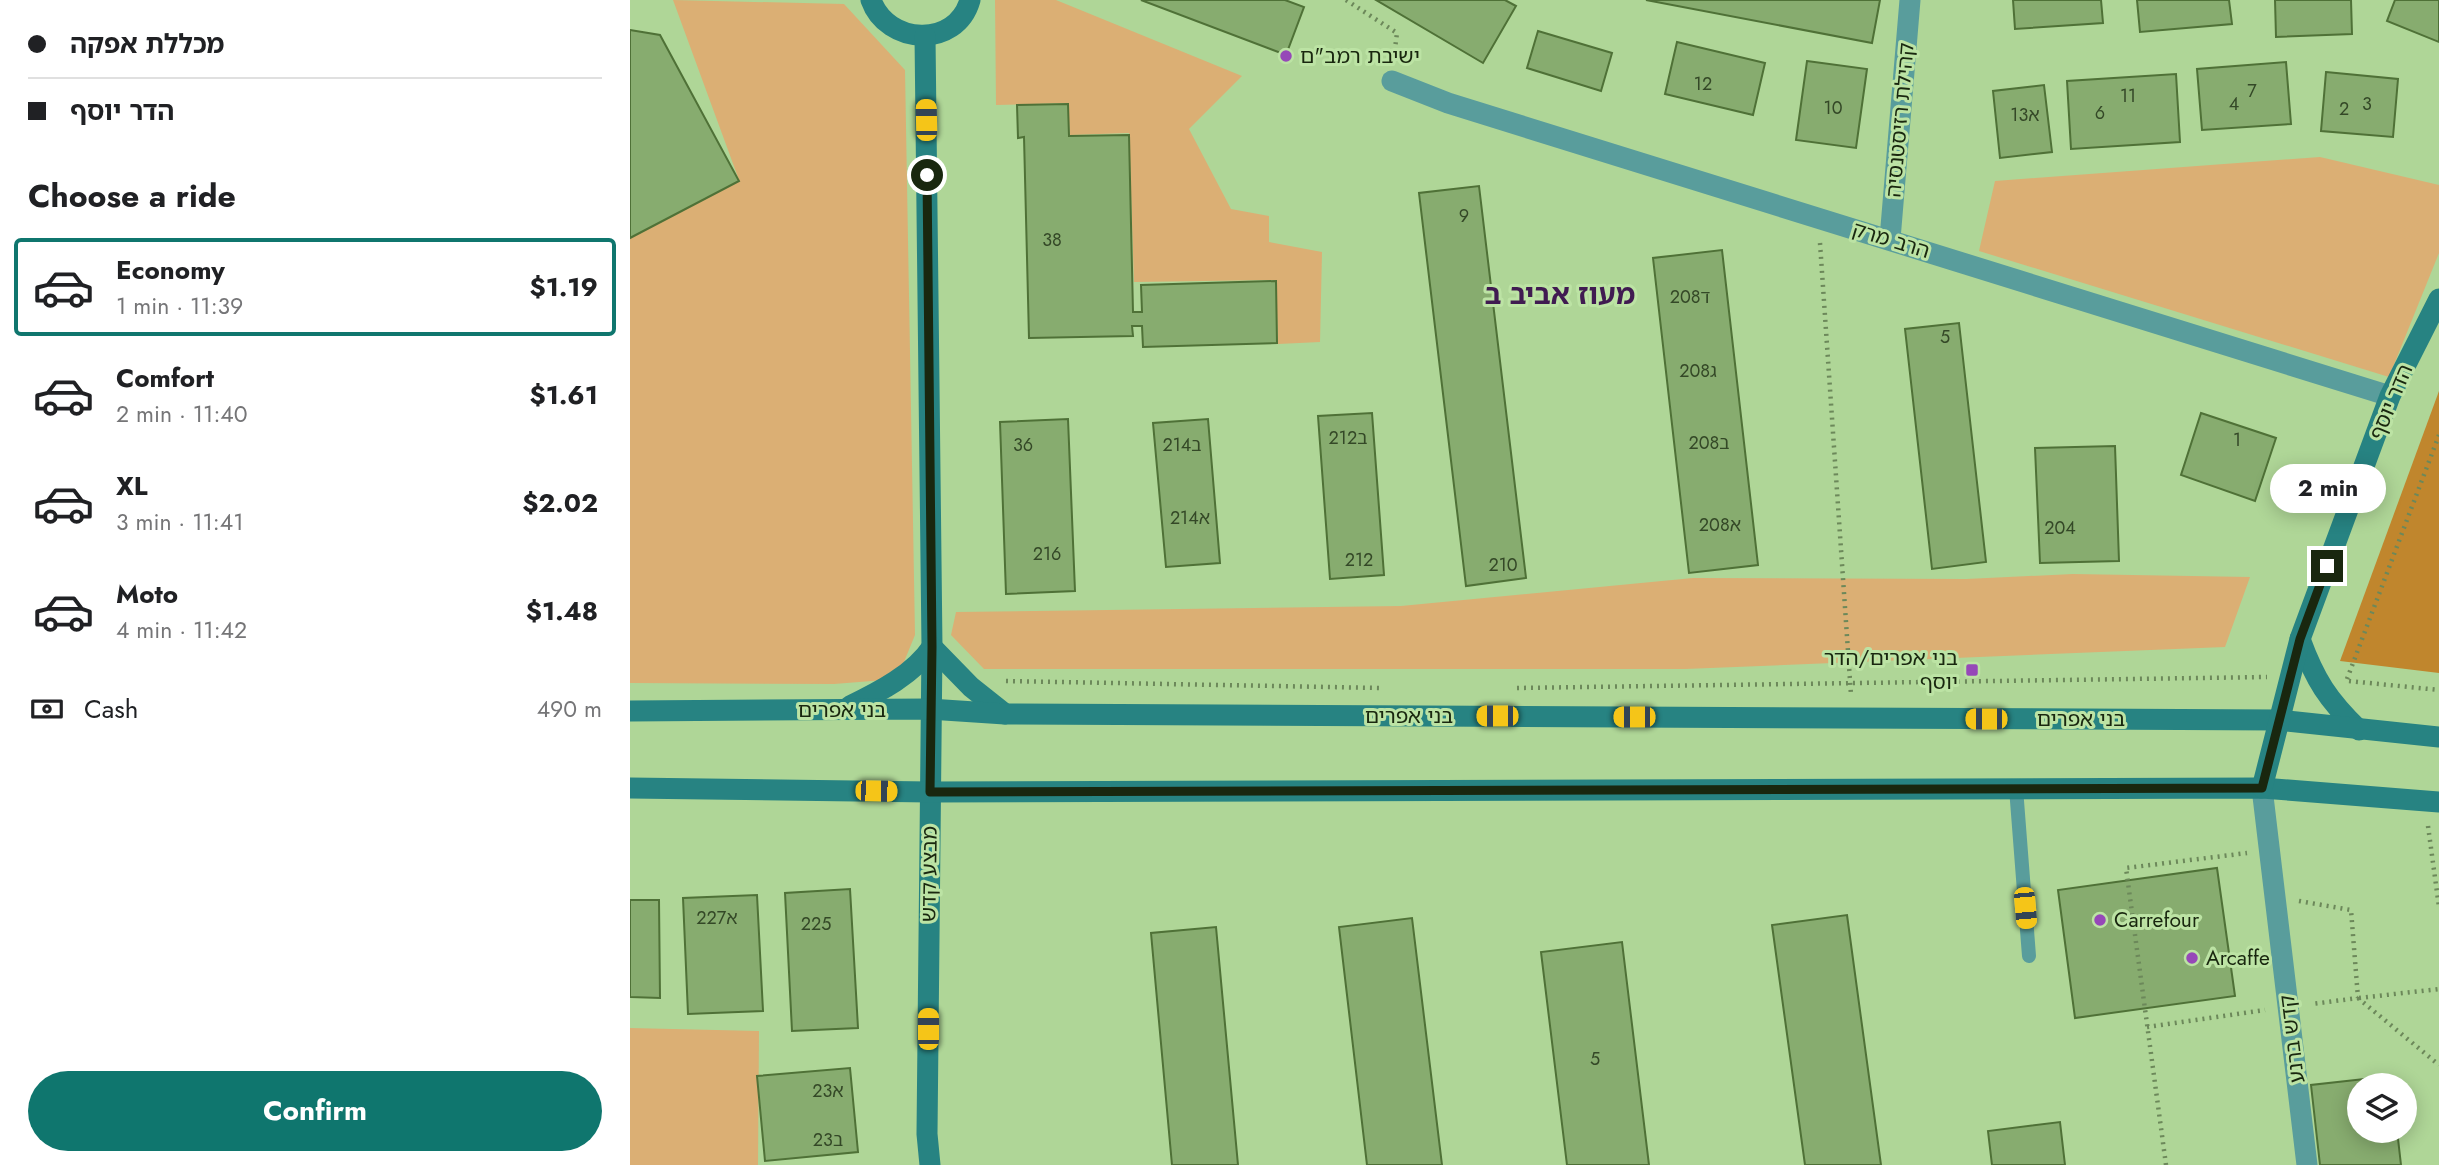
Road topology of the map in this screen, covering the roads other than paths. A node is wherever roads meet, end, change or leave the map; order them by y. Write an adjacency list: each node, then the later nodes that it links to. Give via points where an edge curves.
1 (871, 0): 4 (main road, via 883,21 895,30)
2 (970, 0): 4 (main road, via 957,22 943,32)
3 (1910, 0): 6 (street, קהילת רזיסטנסיה)
4 (925, 36): 10 (main road, מבצע קדש)
5 (1392, 81): 6 (street, הרב מרק, via 1448,103)
6 (1890, 239): 8 (street, הרב מרק)
7 (2439, 299): 8 (main road, הדר יוסף)
8 (2390, 396): 9 (main road, הדר יוסף)
9 (2300, 639): 15 (main road, הדר יוסף); 16 (main road, via 2314,677)
10 (932, 647): 11 (main road, מבצע קדש); 12 (main road, via 878,693); 14 (main road)
11 (929, 709): 12 (main road, בני אפרים); 14 (main road, בני אפרים); 21 (main road, מבצע קדש)
12 (842, 710): 13 (main road, בני אפרים)
13 (630, 711)
14 (1005, 714): 15 (main road, בני אפרים)
15 (2278, 720): 16 (main road, בני אפרים); 20 (main road, הדר יוסף)
16 (2359, 730): 17 (main road, בני אפרים)
17 (2439, 737)
18 (630, 788): 21 (main road)
19 (2016, 788): 20 (main road); 21 (main road); 23 (lane)
20 (2262, 788): 22 (main road); 25 (street, קדש ברנע)
21 (930, 792): 24 (main road, מבצע קדש)
22 (2432, 801)
23 (2029, 956)
24 (930, 1165)
25 (2307, 1165)

